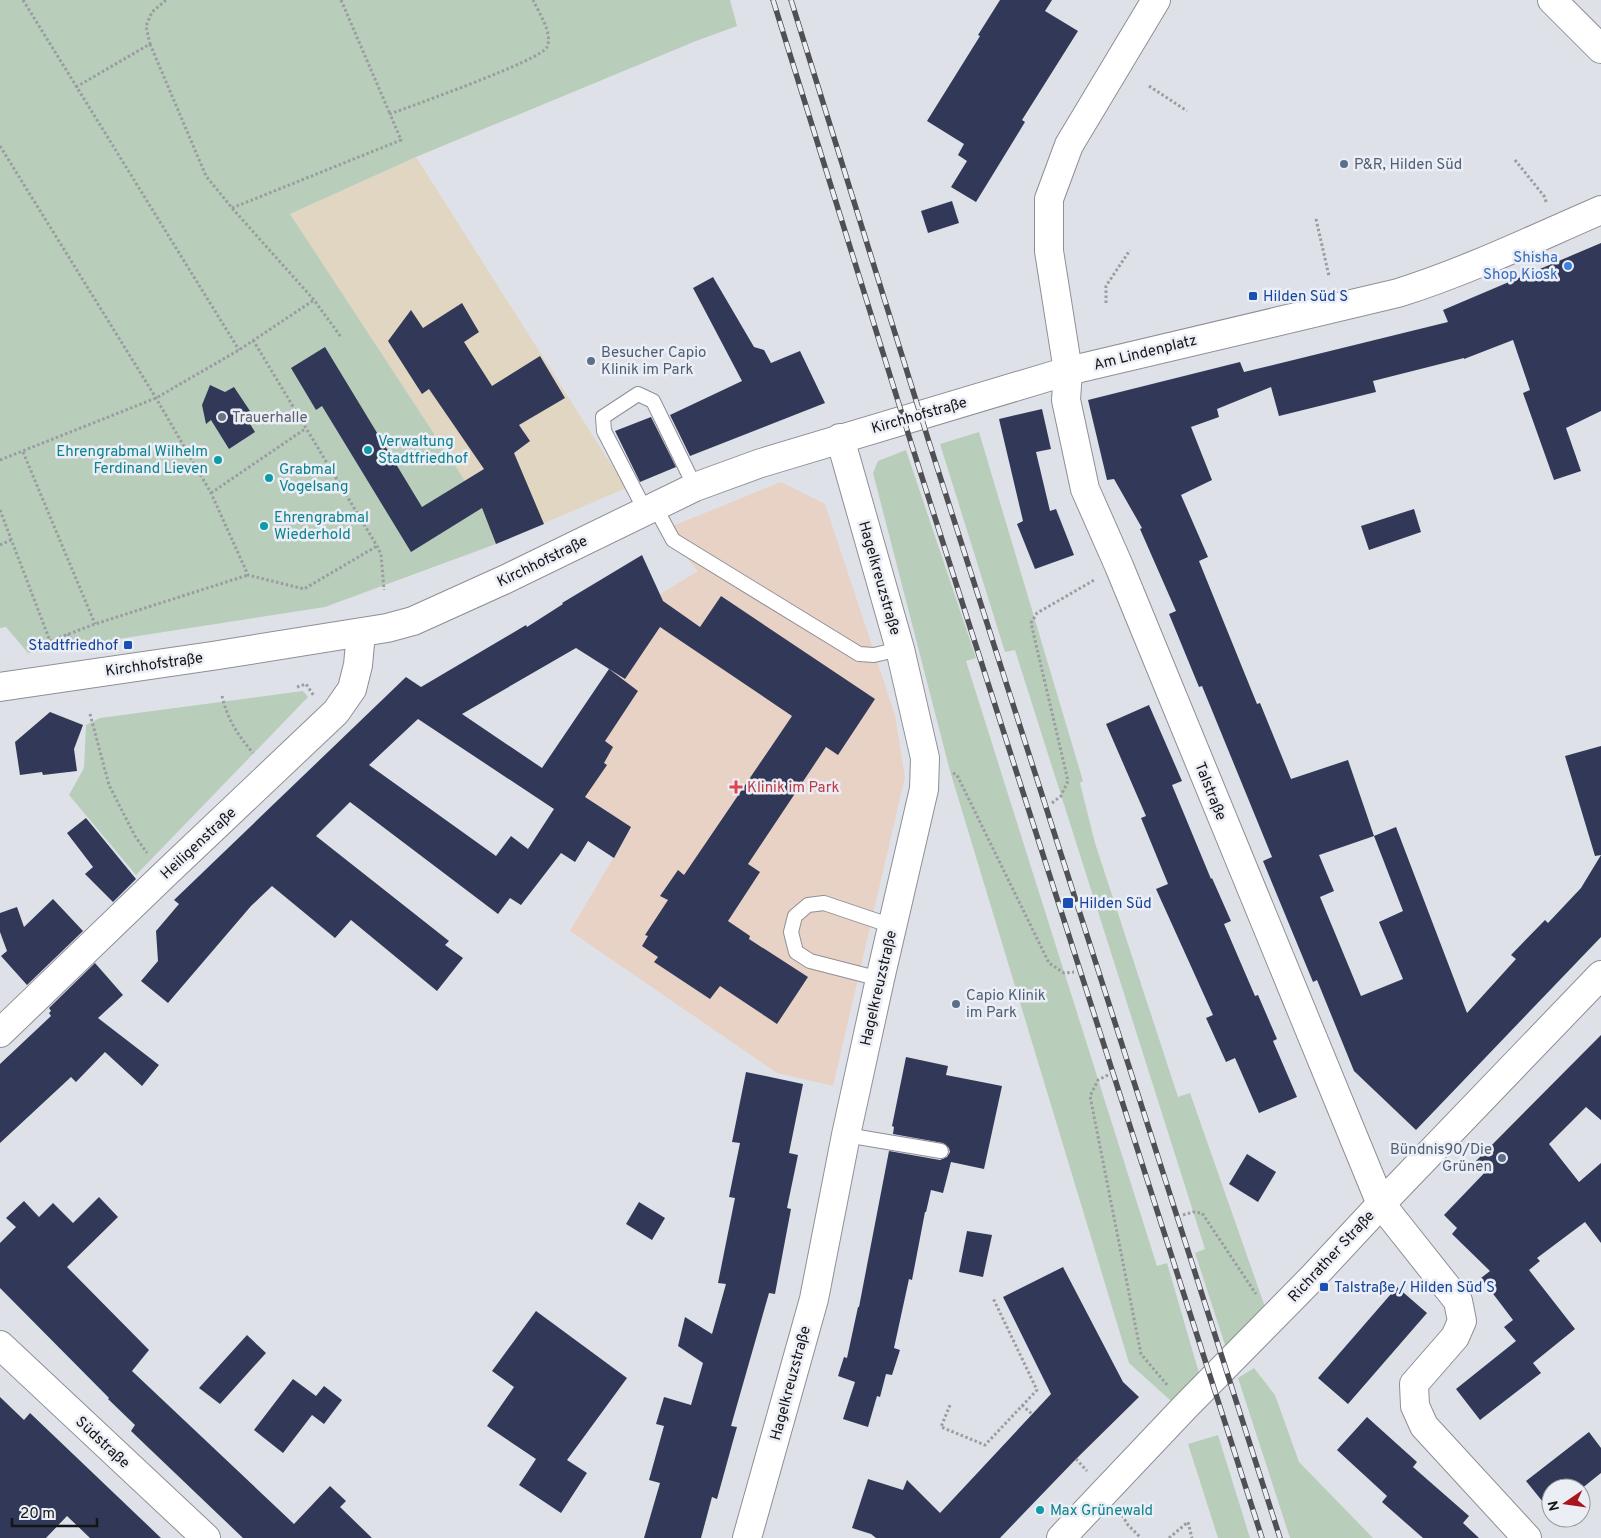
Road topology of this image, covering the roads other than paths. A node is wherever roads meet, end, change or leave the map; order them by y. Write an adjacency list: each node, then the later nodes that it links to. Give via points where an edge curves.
1 (1156, 0): 5 (street, via 1069,145 1049,199 1049,251)
2 (1552, 0): 3 (street)
3 (1601, 49)
4 (1601, 210): 5 (street, Am Lindenplatz, via 1461,270 1398,293)
5 (1068, 371): 6 (street, Kirchhofstraße); 18 (street, Talstraße, via 1066,400 1086,489)
6 (840, 438): 7 (street, Kirchhofstraße); 10 (street, Hagelkreuzstraße)
7 (695, 487): 8 (street, Kirchhofstraße); 8 (lane, via 653,401 638,394 603,417 604,431)
8 (650, 508): 9 (street, Kirchhofstraße, via 413,621); 10 (lane, via 673,540 859,654 874,655)
9 (361, 633): 11 (street, Kirchhofstraße); 15 (street, Heiligenstraße, via 352,689 336,712)
10 (900, 649): 12 (street, Hagelkreuzstraße, via 926,758 924,789)
11 (0, 686)
12 (892, 926): 14 (street, Hagelkreuzstraße); 14 (lane, via 824,903 808,905 795,916 791,932 796,952 810,962)
13 (1601, 975): 18 (street, Richrather Straße)
14 (880, 979): 16 (street, Hagelkreuzstraße)
15 (0, 1033)
16 (846, 1135): 17 (lane); 21 (street, Hagelkreuzstraße, via 814,1299)
17 (941, 1150)
18 (1381, 1204): 22 (street, Richrather Straße); 23 (street, Talstraße, via 1458,1301 1462,1321 1455,1336 1414,1384 1415,1406 1424,1426)
19 (0, 1345): 20 (street, Südstraße)
20 (206, 1538)
21 (747, 1538)
22 (1061, 1538)
23 (1527, 1538)

